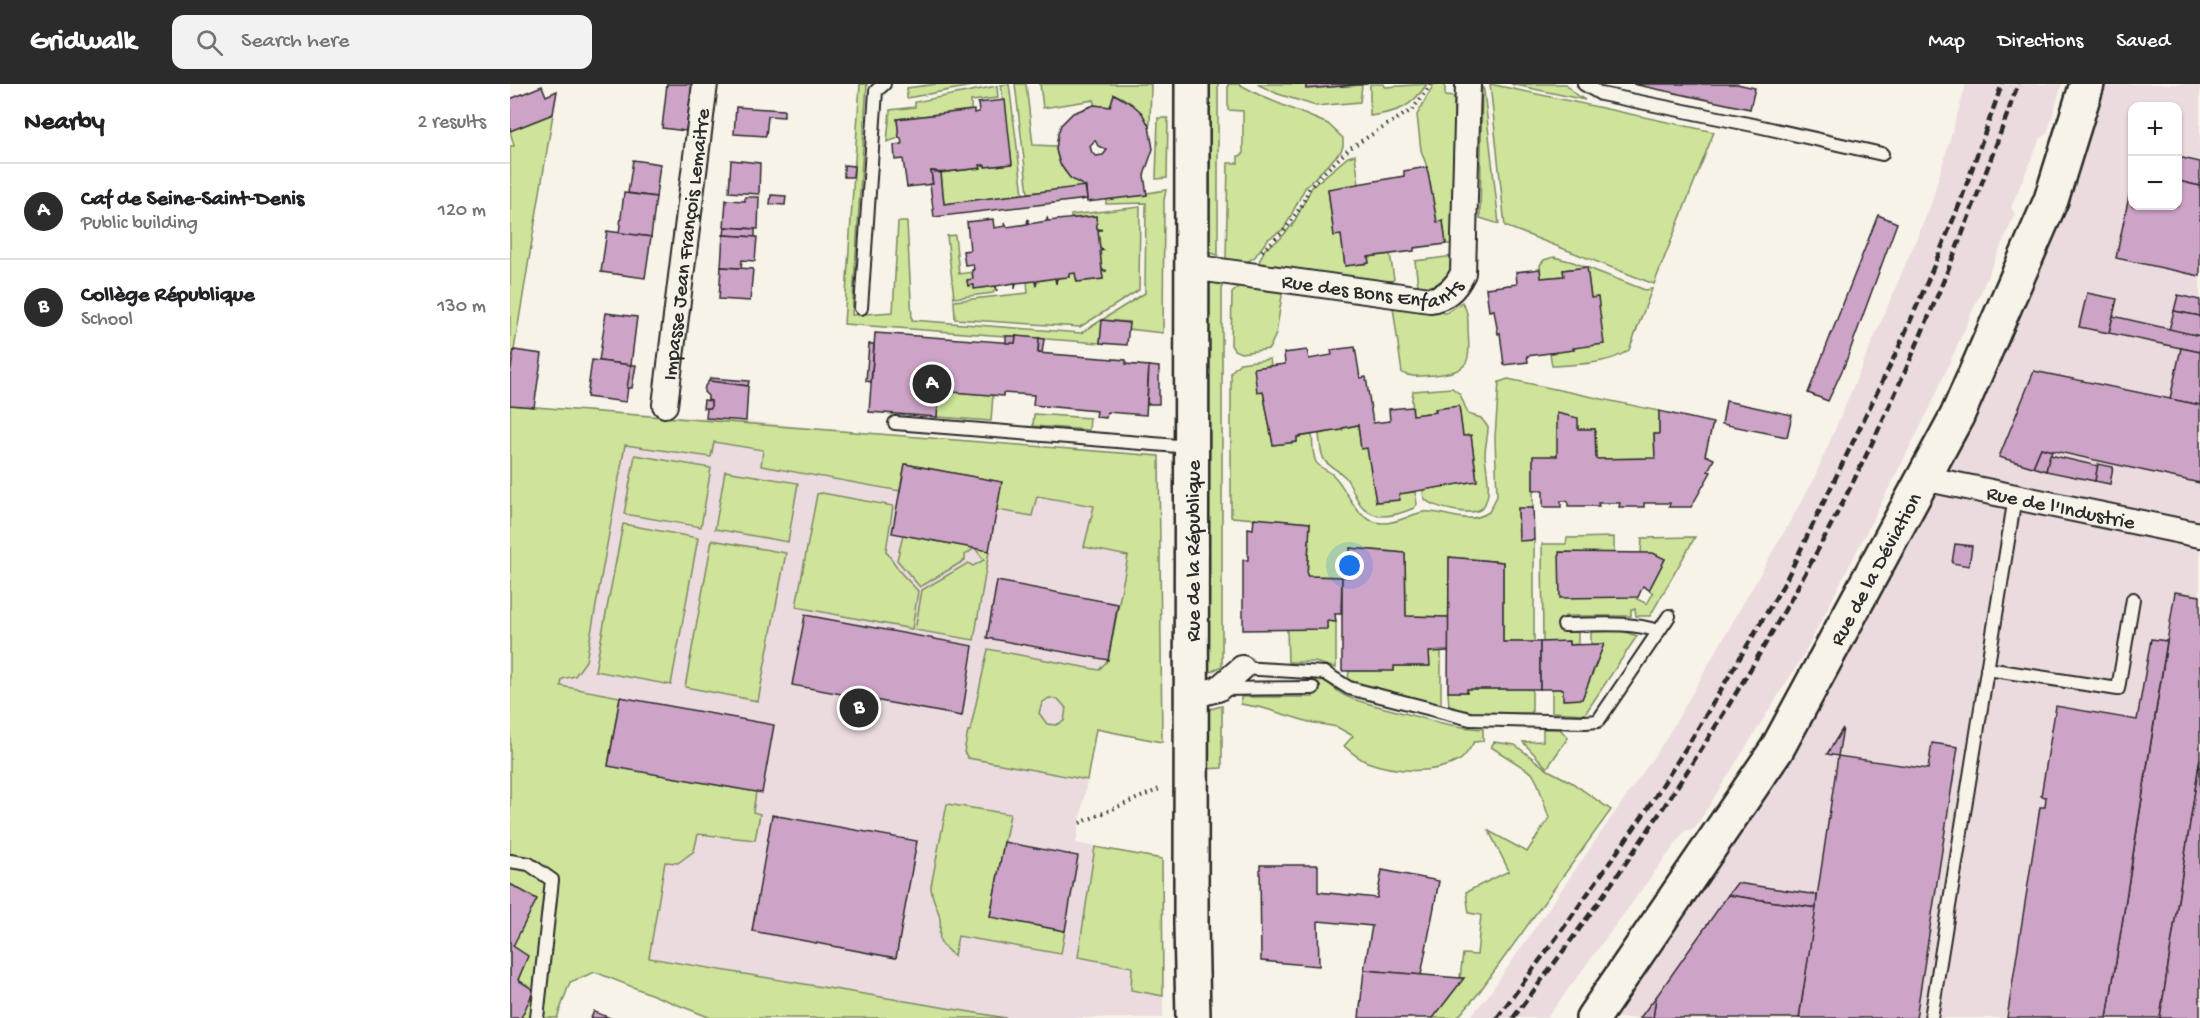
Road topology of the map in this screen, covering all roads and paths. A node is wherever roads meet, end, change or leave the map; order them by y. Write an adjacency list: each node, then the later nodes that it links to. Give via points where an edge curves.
1 (705, 84): 12 (street, Impasse Jean François Lemaitre)
2 (884, 84): 11 (lane, via 876,91)
3 (1192, 84): 9 (main road, Rue de la République)
4 (1431, 84): 10 (path, via 1413,109 1350,148 1317,179 1284,231 1264,247)
5 (1468, 84): 10 (street, Rue des Bons Enfants, via 1463,273 1442,298 1430,300)
6 (1584, 84): 8 (lane, via 1600,94)
7 (2087, 84): 15 (main road, Rue de la Déviation, via 2051,200 1957,416)
8 (1882, 154)
9 (1191, 267): 10 (street, Rue des Bons Enfants); 14 (main road, Rue de la République)
10 (1247, 274)
11 (861, 308)
12 (665, 405)
13 (895, 423): 14 (lane)
14 (1192, 448): 25 (main road, Rue de la République)
15 (1923, 478): 16 (street, Rue de l'Industrie); 31 (main road, Rue de la Déviation, via 1778,749)
16 (2015, 497): 17 (street, Rue de l'Industrie); 23 (lane)
17 (2200, 535)
18 (2133, 599): 23 (lane, via 2118,689)
19 (1669, 616): 21 (lane)
20 (1564, 625): 21 (lane, via 1625,625)
21 (1658, 631): 22 (lane, via 1598,721 1470,719 1349,688 1325,673)
22 (1242, 668): 25 (street)
23 (1987, 669): 32 (lane)
24 (1313, 688): 25 (lane)
25 (1205, 692): 26 (main road, Rue de la République)
26 (1192, 776): 27 (path); 30 (main road, Rue de la République)
27 (1080, 823)
28 (510, 861): 29 (lane, via 529,864 552,880)
29 (537, 1018)
30 (1193, 1018)
31 (1593, 1018)
32 (1931, 1018)

